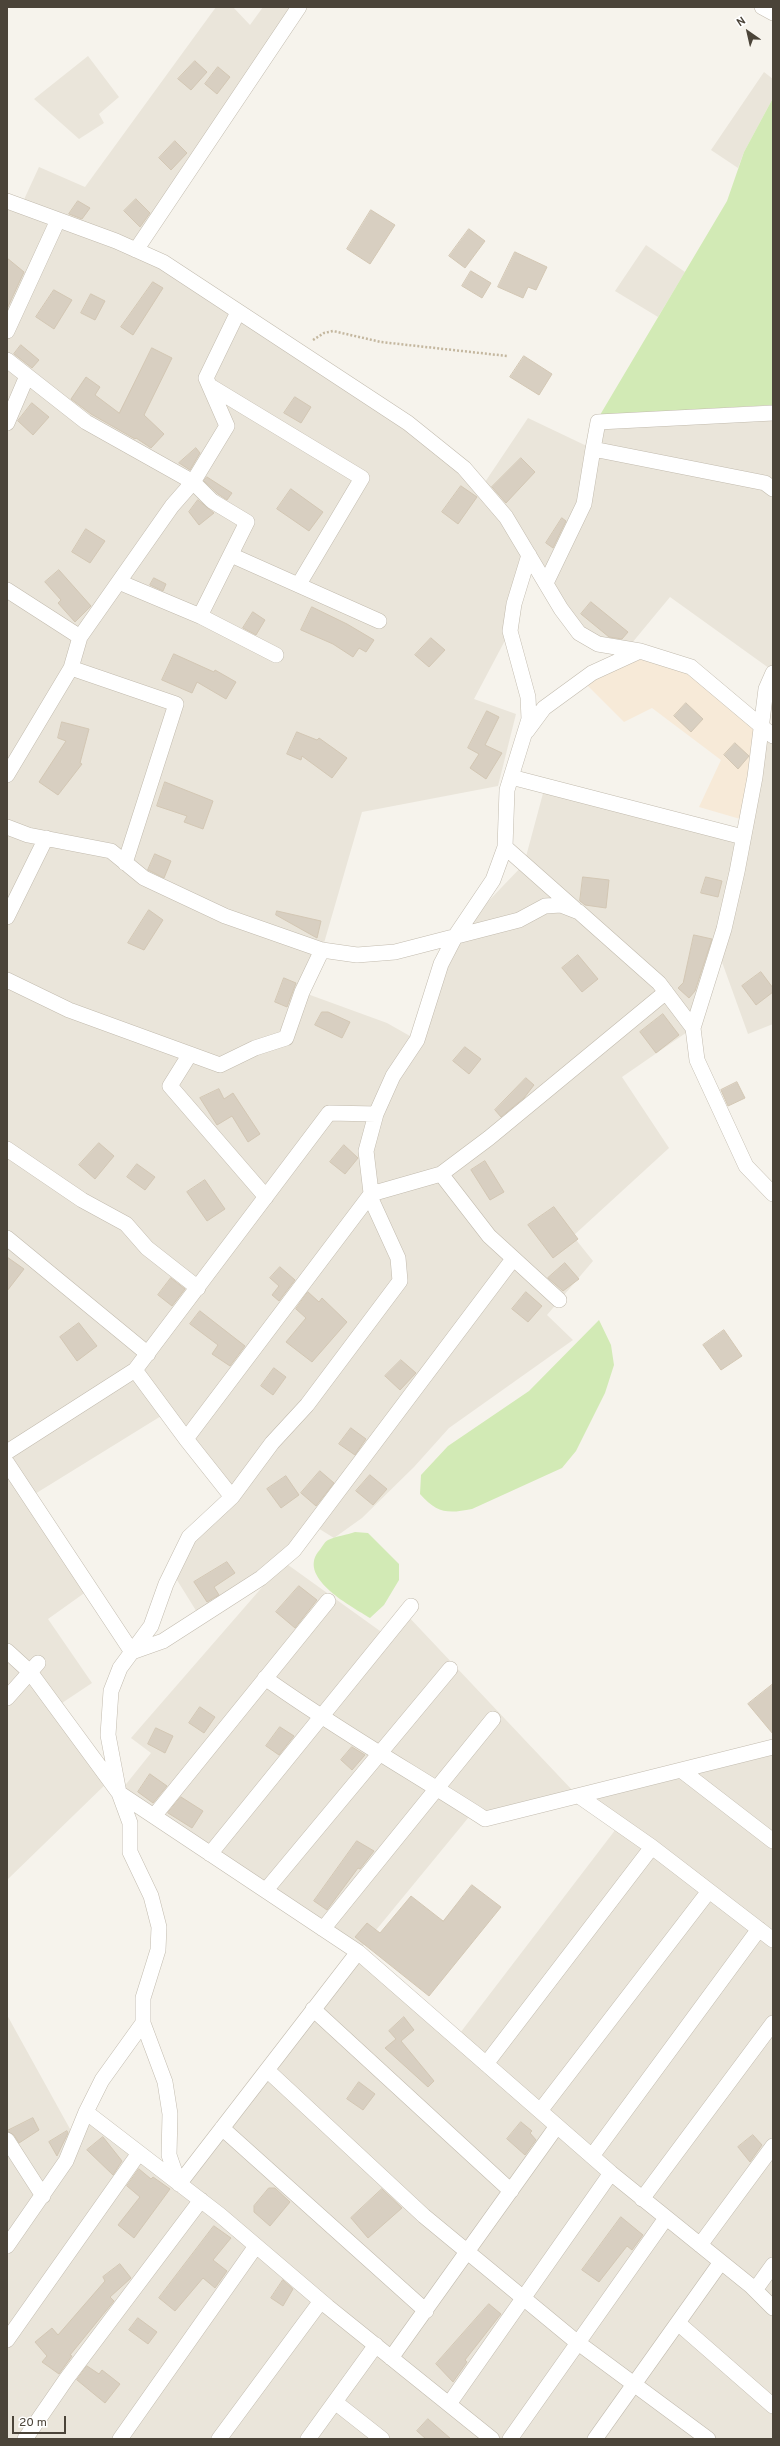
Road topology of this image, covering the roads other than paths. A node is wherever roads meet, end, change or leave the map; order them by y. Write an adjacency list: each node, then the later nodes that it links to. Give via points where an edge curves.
1 (299, 7): 6 (street)
2 (762, 7): 3 (street)
3 (773, 13)
4 (7, 201): 5 (street)
5 (58, 220): 6 (street); 8 (street)
6 (136, 250): 7 (street, via 163,262)
7 (238, 312): 11 (street, via 206,378); 18 (street, via 408,424 454,459 506,517)
8 (7, 331)
9 (7, 360): 10 (street)
10 (27, 376): 13 (street); 15 (street, via 86,422)
11 (210, 386): 15 (street, via 227,426); 21 (street, via 362,478)
12 (773, 413): 14 (street, via 598,422)
13 (7, 423)
14 (593, 449): 16 (street, via 765,483); 20 (street, via 584,504)
15 (193, 482): 17 (street, via 212,501 247,522); 19 (street, via 172,506)
16 (773, 488)
17 (231, 555): 21 (street); 23 (street)
18 (529, 555): 20 (street); 31 (street, via 514,604 510,631 528,697 529,719)
19 (119, 582): 23 (street); 25 (street)
20 (546, 583): 26 (street, via 579,633 598,644)
21 (299, 584): 24 (street)
22 (7, 590): 25 (street)
23 (200, 616): 27 (street)
24 (379, 621)
25 (80, 637): 28 (street)
26 (640, 651): 30 (street, via 691,667); 31 (street, via 592,673 544,708)
27 (276, 655)
28 (71, 668): 33 (street); 39 (street, via 176,704)
29 (773, 673): 30 (street, via 766,689)
30 (760, 727): 32 (street); 37 (street, via 755,778)
31 (524, 735): 34 (street)
32 (773, 736)
33 (7, 775)
34 (511, 777): 37 (street); 38 (street, via 507,790)
35 (7, 827): 36 (street)
36 (46, 838): 39 (street, via 111,851); 41 (street)
37 (743, 838): 46 (street, via 724,929)
38 (505, 847): 40 (street); 42 (street, via 493,880)
39 (125, 863): 43 (street, via 144,878 225,916)
40 (579, 912): 42 (street, via 561,905 545,906 519,920); 45 (street)
41 (7, 917)
42 (456, 935): 43 (street, via 395,952 357,955); 48 (street, via 441,964 417,1040 393,1076)
43 (322, 950): 47 (street, via 302,992 286,1038 255,1048 220,1064)
44 (7, 980): 47 (street, via 69,1010)
45 (666, 992): 46 (street); 50 (street, via 490,1138)
46 (693, 1028): 52 (street, via 697,1060 746,1166)
47 (190, 1054): 53 (street, via 170,1086)
48 (376, 1114): 51 (street, via 366,1151); 53 (street, via 329,1113)
49 (7, 1149): 56 (street, via 82,1200 126,1224 147,1248)
50 (441, 1174): 51 (street); 55 (street, via 489,1236)
51 (371, 1194): 60 (street); 63 (street, via 398,1258 400,1281 307,1405 272,1443)
52 (773, 1194)
53 (266, 1197): 56 (street)
54 (7, 1238): 58 (street)
55 (513, 1259): 57 (street); 67 (street, via 294,1550 261,1578 163,1641)
56 (198, 1288): 58 (street)
57 (559, 1300)
58 (148, 1354): 59 (street)
59 (135, 1370): 60 (street); 61 (street)
60 (186, 1439): 63 (street)
61 (7, 1452)
62 (7, 1463): 67 (street)
63 (232, 1497): 67 (street, via 189,1537 166,1584 151,1626)
64 (328, 1602): 70 (street)
65 (412, 1606): 72 (street)
66 (7, 1651): 68 (street)
67 (132, 1652): 78 (street, via 120,1668 111,1691 108,1735)
68 (34, 1668): 71 (street); 78 (street)
69 (450, 1669): 75 (street)
70 (266, 1678): 72 (street); 80 (street)
71 (7, 1698)
72 (321, 1718): 75 (street); 83 (street)
73 (493, 1719): 77 (street)
74 (773, 1748): 76 (street)
75 (380, 1752): 77 (street); 84 (street)
76 (681, 1770): 79 (street); 81 (street)
77 (437, 1788): 79 (street, via 485,1819); 86 (street)
78 (119, 1793): 80 (street); 91 (street, via 130,1822 130,1852 151,1896 159,1927 158,1950 143,1998)
79 (579, 1796): 82 (street)
80 (154, 1816): 83 (street)
81 (773, 1841)
82 (652, 1847): 85 (street); 93 (street)
83 (210, 1854): 84 (street)
84 (266, 1890): 86 (street)
85 (709, 1891): 87 (street); 95 (street)
86 (324, 1929): 89 (street)
87 (759, 1929): 88 (street); 102 (street)
88 (773, 1940)
89 (358, 1952): 90 (street); 93 (street)
90 (313, 2010): 94 (street); 105 (street)
91 (142, 2022): 96 (street, via 102,2080); 104 (street, via 165,2082 170,2114 169,2155)
92 (773, 2023): 107 (street)
93 (486, 2064): 95 (street)
94 (267, 2070): 98 (street); 113 (street, via 424,2216)
95 (540, 2111): 97 (street)
96 (86, 2112): 101 (street); 106 (street, via 66,2161)
97 (557, 2126): 102 (street); 105 (street)
98 (222, 2128): 104 (street); 120 (street)
99 (7, 2140): 106 (street)
100 (773, 2146): 110 (street)
101 (139, 2153): 104 (street); 122 (street)
102 (592, 2156): 103 (street)
103 (611, 2173): 107 (street); 117 (street)
104 (179, 2184): 108 (street)
105 (511, 2191): 113 (street)
106 (43, 2196): 111 (street)
107 (642, 2199): 109 (street)
108 (201, 2200): 112 (street); 131 (street, via 67,2378)
109 (666, 2218): 110 (street); 123 (street)
110 (700, 2245): 114 (street)
111 (7, 2246)
112 (256, 2246): 118 (street); 132 (street)
113 (468, 2252): 117 (street); 120 (street)
114 (721, 2262): 116 (street); 121 (street)
115 (773, 2265): 116 (street)
116 (755, 2290): 119 (street)
117 (523, 2298): 123 (street); 128 (street)
118 (321, 2301): 124 (street); 133 (street)
119 (773, 2308)
120 (426, 2310): 125 (street)
121 (678, 2323): 126 (street); 129 (street)
122 (7, 2340)
123 (578, 2343): 126 (street); 137 (street)
124 (376, 2345): 125 (street); 127 (street)
125 (391, 2358): 128 (street)
126 (634, 2384): 130 (street); 138 (street)
127 (335, 2402): 134 (street); 135 (street)
128 (449, 2404): 136 (street)
129 (773, 2406)
130 (599, 2437)
131 (25, 2439)
132 (120, 2439)
133 (219, 2439)
134 (308, 2439)
135 (382, 2439)
136 (492, 2439)
137 (510, 2439)
138 (708, 2439)

